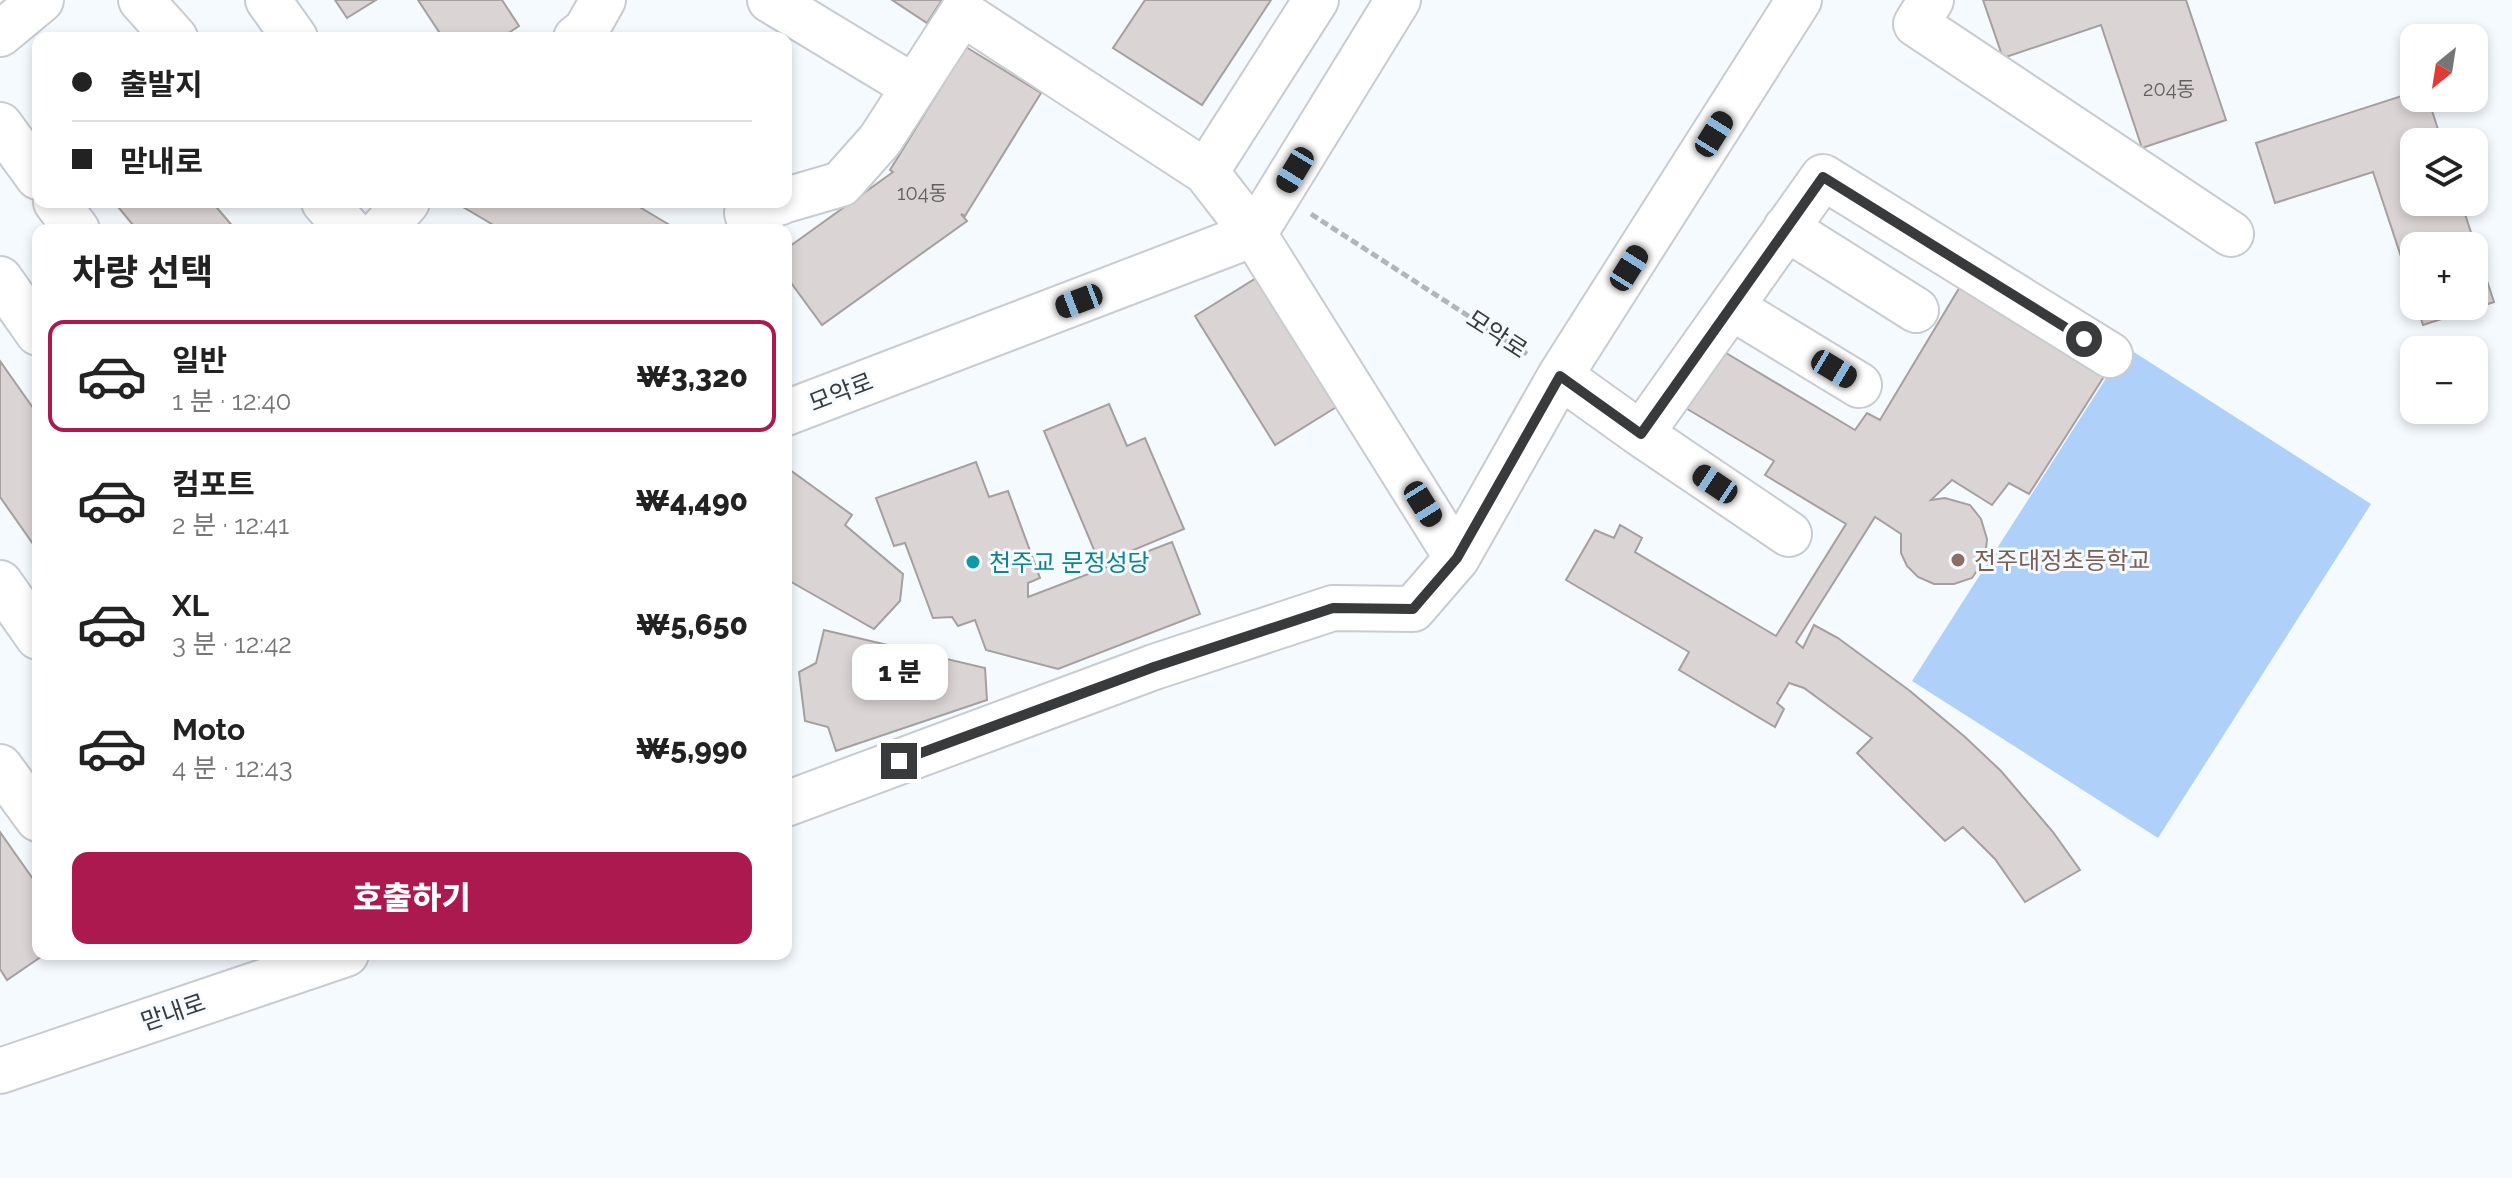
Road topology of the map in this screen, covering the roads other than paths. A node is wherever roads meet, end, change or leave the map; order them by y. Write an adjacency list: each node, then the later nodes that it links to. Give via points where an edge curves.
1 (41, 0): 13 (street)
2 (141, 0): 10 (street)
3 (268, 0): 11 (street)
4 (603, 0): 12 (street)
5 (770, 0): 14 (street)
6 (1316, 0): 17 (street)
7 (1398, 0): 24 (street)
8 (1799, 0): 31 (street)
9 (1931, 0): 25 (street, via 1916,24)
10 (170, 32)
11 (291, 32)
12 (584, 32)
13 (0, 34)
14 (914, 87): 17 (street, via 962,13); 18 (street, via 880,140 841,184)
15 (0, 125): 16 (street)
16 (32, 169)
17 (1206, 172): 24 (street)
18 (792, 199)
19 (329, 208): 21 (street)
20 (402, 208): 22 (street)
21 (344, 224)
22 (387, 224)
23 (1786, 228): 27 (street); 28 (street); 30 (street, via 1823,177)
24 (1254, 234): 33 (street, 모악로); 36 (street)
25 (2231, 234)
26 (0, 279): 29 (street)
27 (1731, 307): 32 (street); 34 (street)
28 (1916, 310)
29 (32, 324)
30 (2110, 355)
31 (1560, 376): 34 (street); 36 (street)
32 (1859, 385)
33 (792, 411)
34 (1641, 434): 35 (street)
35 (1789, 534)
36 (1457, 558): 40 (street, via 1413,609 1333,608 1154,667)
37 (0, 583): 38 (street)
38 (32, 628)
39 (0, 767): 41 (street)
40 (792, 802)
41 (32, 811)
42 (328, 960): 43 (street, 맏내로)
43 (0, 1071)

